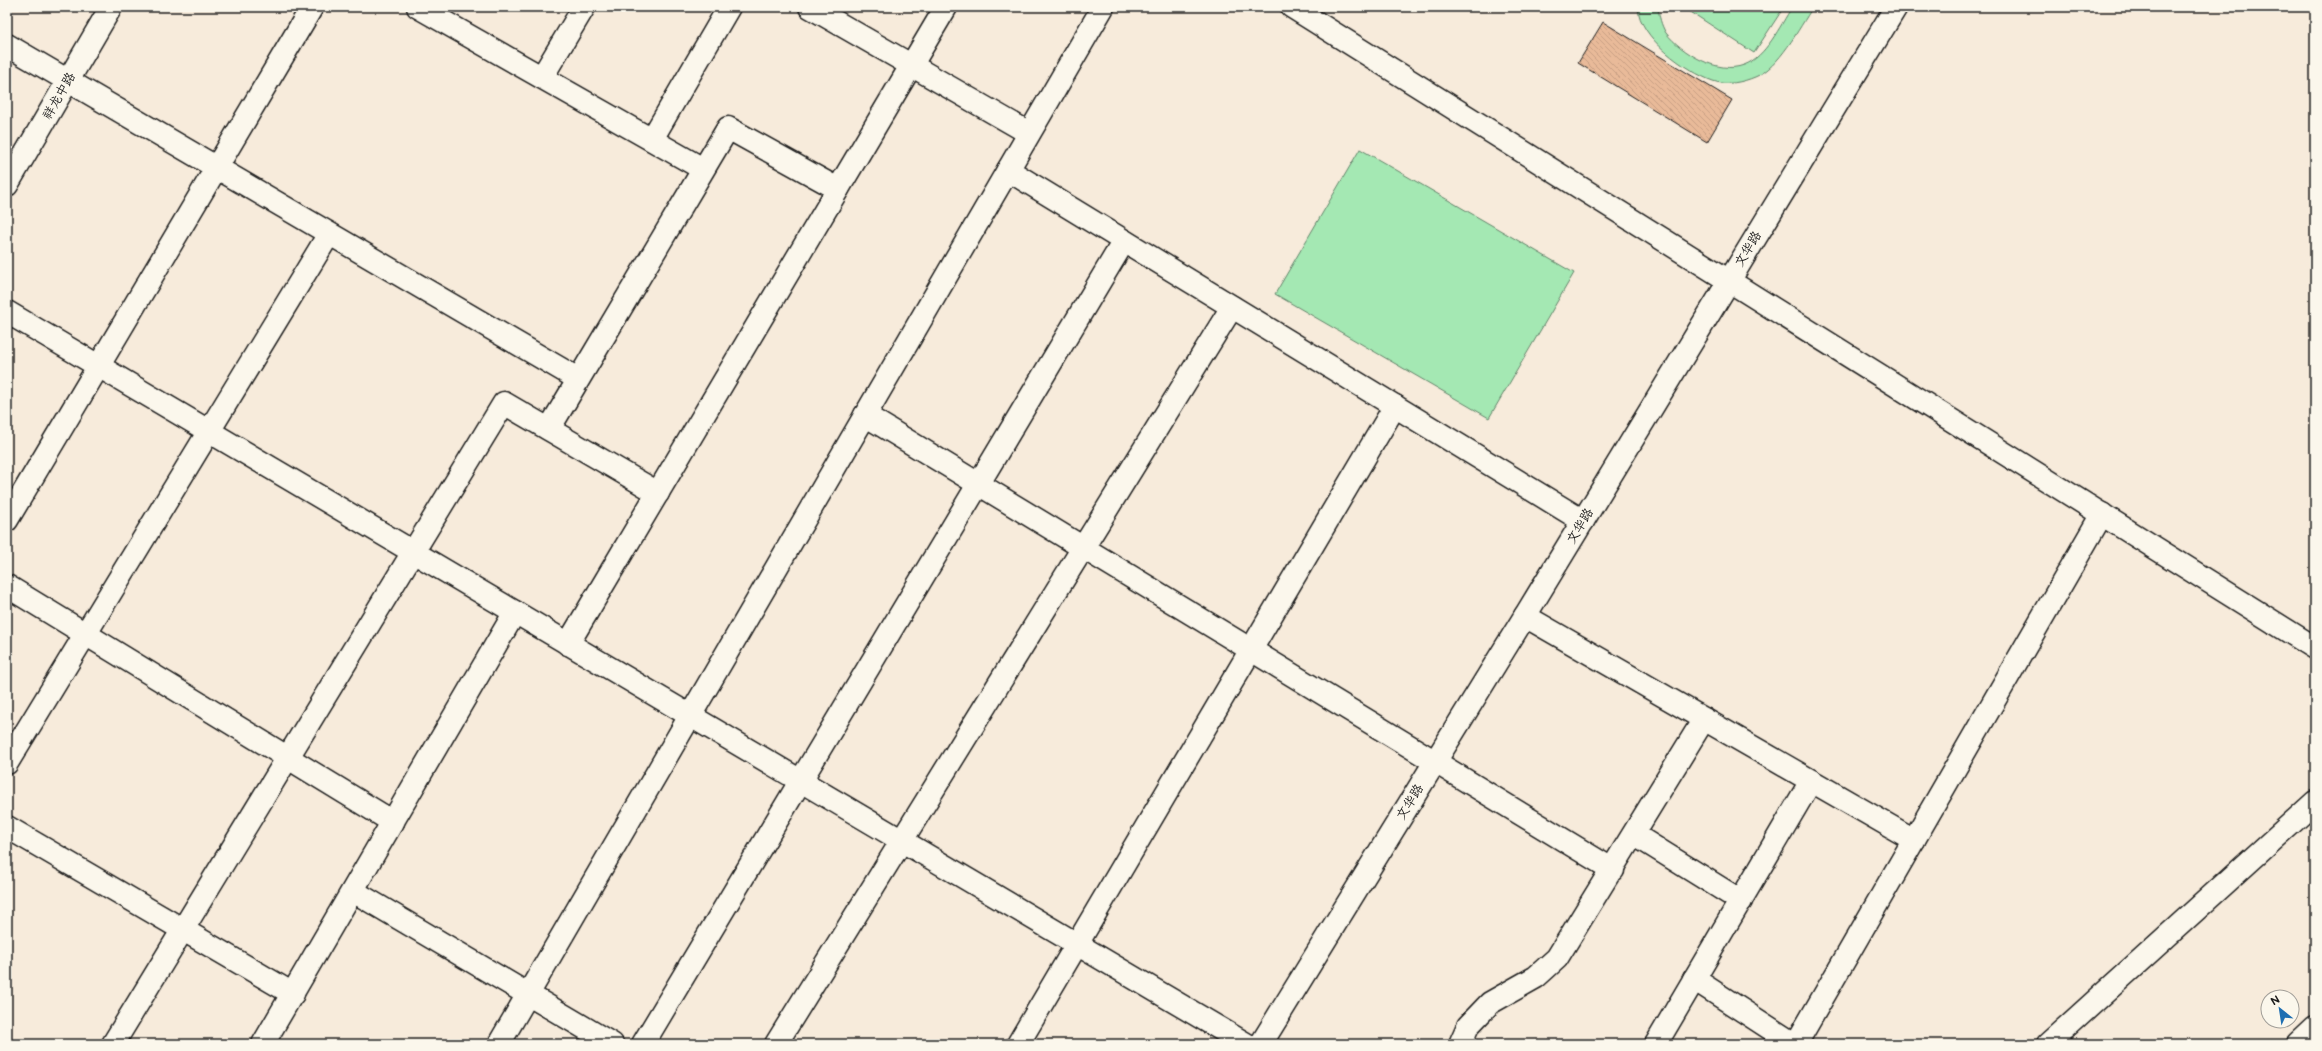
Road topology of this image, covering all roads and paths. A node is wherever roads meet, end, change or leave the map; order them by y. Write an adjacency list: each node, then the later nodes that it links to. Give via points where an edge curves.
1 (111, 7): 15 (street, 祥龙中路)
2 (312, 7): 18 (street)
3 (418, 7): 11 (street)
4 (584, 7): 14 (street)
5 (729, 7): 17 (street)
6 (810, 7): 13 (street)
7 (946, 7): 13 (street)
8 (1103, 7): 16 (street)
9 (1292, 7): 25 (street)
10 (1896, 7): 25 (street, 文华路)
11 (443, 13): 14 (street)
12 (7, 45): 15 (street)
13 (912, 66): 16 (street); 22 (street)
14 (542, 77): 17 (street)
15 (68, 81): 18 (street); 21 (street, 祥龙中路)
16 (1029, 133): 20 (street)
17 (652, 139): 19 (street)
18 (216, 168): 23 (street); 28 (street)
19 (703, 169): 22 (street, via 728,128); 29 (street)
20 (1008, 170): 24 (street); 31 (street)
21 (7, 185)
22 (838, 189): 35 (street)
23 (329, 234): 29 (street); 33 (street)
24 (1124, 241): 26 (street); 34 (street)
25 (1729, 280): 36 (street); 38 (street, 文华路)
26 (1232, 307): 30 (street); 39 (street)
27 (7, 312): 28 (street)
28 (98, 366): 33 (street); 37 (street)
29 (578, 379): 32 (street)
30 (1395, 406): 38 (street); 47 (street)
31 (865, 415): 34 (street); 48 (street)
32 (549, 429): 35 (street); 40 (street, via 504,403)
33 (209, 432): 40 (street); 44 (street)
34 (979, 484): 39 (street); 53 (street)
35 (658, 493): 45 (street)
36 (2102, 514): 46 (street); 60 (street)
37 (7, 520)
38 (1583, 521): 43 (street, 文华路)
39 (1084, 548): 47 (street); 59 (street)
40 (413, 552): 42 (street); 50 (street)
41 (7, 586): 44 (street)
42 (515, 612): 45 (street); 56 (street)
43 (1525, 616): 49 (street); 51 (street, 文华路)
44 (85, 634): 50 (street); 52 (street)
45 (568, 644): 48 (street)
46 (2315, 648)
47 (1251, 650): 51 (street); 65 (street)
48 (690, 716): 53 (street); 68 (street)
49 (1704, 719): 54 (street); 58 (street)
50 (288, 758): 56 (street); 64 (street)
51 (1435, 762): 61 (street); 78 (street, 文华路)
52 (7, 763)
53 (801, 781): 59 (street); 74 (street)
54 (1811, 781): 60 (street); 63 (street)
55 (2315, 802): 82 (street)
56 (393, 822): 62 (street)
57 (7, 828): 64 (street)
58 (1635, 835): 61 (street); 63 (street)
59 (902, 840): 65 (street); 75 (street)
60 (1914, 840): 81 (street)
61 (1613, 870): 79 (street, via 1557,958 1536,977 1490,1003 1468,1026)
62 (353, 890): 67 (street); 68 (street)
63 (1741, 901): 66 (street)
64 (183, 930): 67 (street); 70 (street)
65 (1077, 944): 76 (street); 77 (street)
66 (1694, 979): 80 (street); 81 (street)
67 (293, 994): 71 (street)
68 (528, 994): 72 (street); 73 (street)
69 (2315, 1029): 83 (street)
70 (113, 1044)
71 (263, 1044)
72 (499, 1044)
73 (612, 1044)
74 (643, 1044)
75 (776, 1044)
76 (1018, 1044)
77 (1246, 1044)
78 (1260, 1044)
79 (1460, 1044)
80 (1656, 1044)
81 (1795, 1044)
82 (2048, 1044)
83 (2299, 1044)

